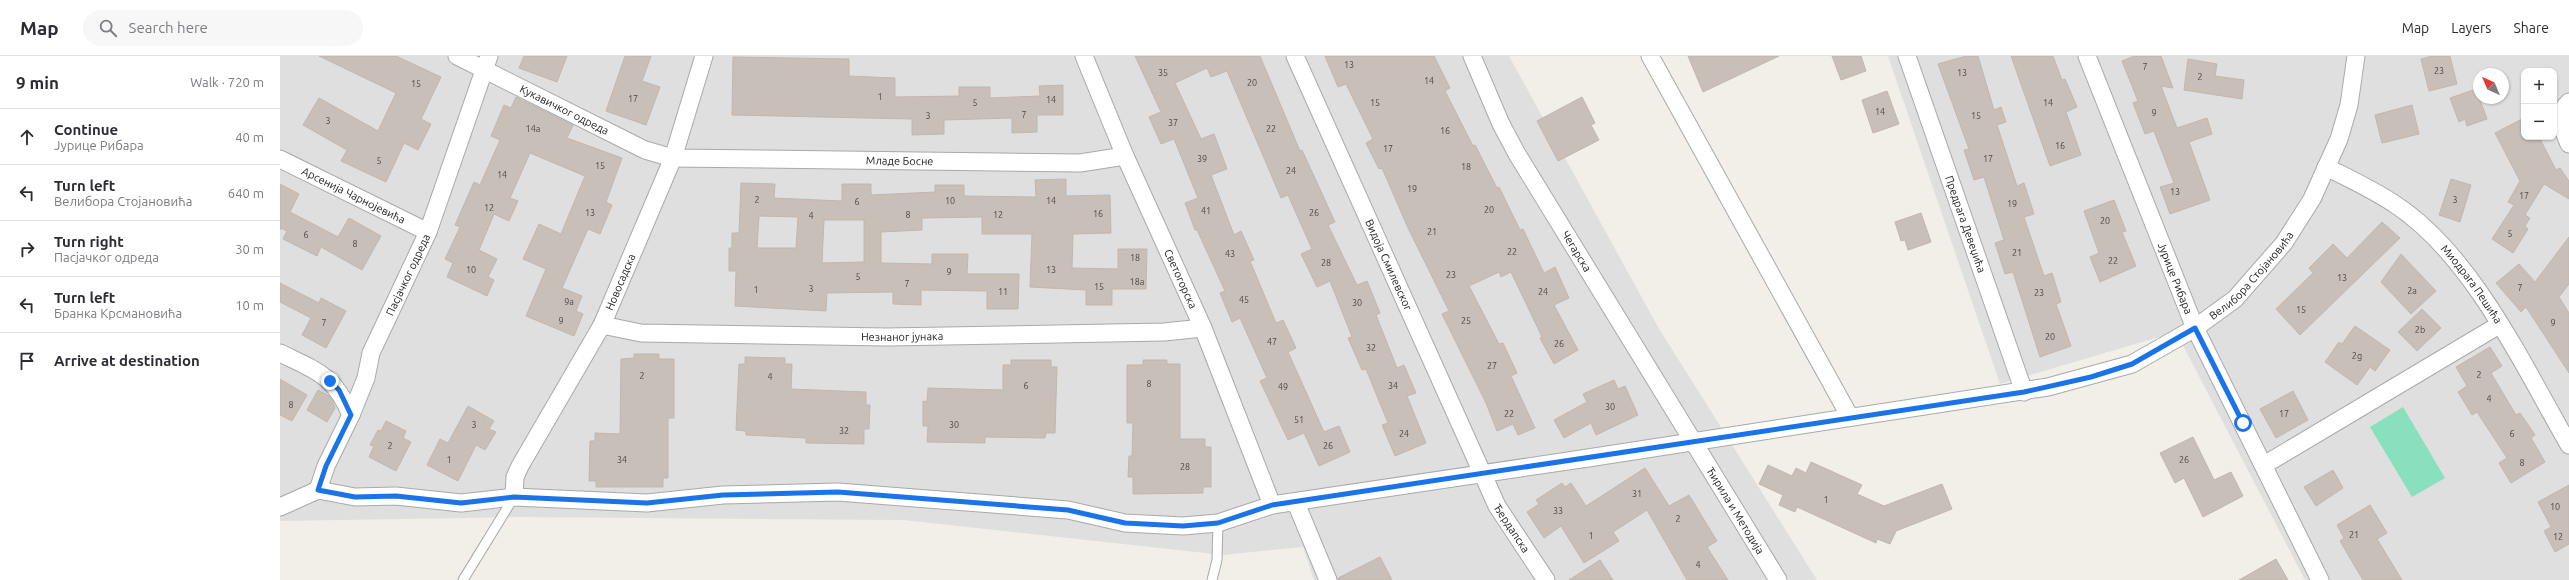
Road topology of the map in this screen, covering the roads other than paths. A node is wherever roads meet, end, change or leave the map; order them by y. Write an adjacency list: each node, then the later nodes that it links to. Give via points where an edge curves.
1 (458, 56): 10 (street, Кукавичког одреда)
2 (704, 56): 14 (street, Новосадска)
3 (1084, 56): 13 (street, Светогорска)
4 (1295, 56): 29 (street, Видоја Смилевског)
5 (1472, 56): 26 (street, Чегарска, via 1508,139 1553,216)
6 (1650, 56): 25 (street)
7 (1907, 56): 23 (street, Предрага Девеџића)
8 (2087, 56): 21 (street, Јурице Рибара)
9 (2356, 56): 16 (street, Велибора Стојановића, via 2349,105)
10 (487, 63): 14 (street, Кукавичког одреда, via 645,150); 17 (street, Пасјачког одреда)
11 (2569, 102): 12 (street, via 2561,115 2560,123)
12 (2569, 144)
13 (1125, 156): 14 (street, Младе Босне, via 1080,163); 20 (street, Светогорска)
14 (673, 158): 18 (street, Новосадска)
15 (280, 159): 17 (street, Арсенија Чарнојевића)
16 (2326, 168): 19 (street, Миодрага Пешића, via 2397,205 2422,226 2466,273); 21 (street, Велибора Стојановића, via 2312,199 2284,243 2235,299)
17 (428, 232): 24 (street, Пасјачког одреда, via 371,353 366,378)
18 (602, 324): 20 (street, Незнаног јунака, via 641,333 887,337 1164,332); 31 (street, Новосадска, via 520,466 515,478)
19 (2499, 326): 27 (street, Миодрага Пешића); 28 (street)
20 (1203, 328): 33 (street, Светогорска)
21 (2195, 328): 23 (street, Велибора Стојановића, via 2132,364 2091,377); 28 (street, Јурице Рибара)
22 (280, 353): 24 (street, via 317,371 330,381 339,390)
23 (2024, 392): 25 (street, Велибора Стојановића)
24 (351, 415): 30 (street, Пасјачког одреда, via 326,466)
25 (1850, 417): 26 (street, Велибора Стојановића)
26 (1694, 441): 29 (street, Велибора Стојановића); 40 (street, Ћирила и Методија)
27 (2569, 445)
28 (2264, 465): 41 (street, Јурице Рибара)
29 (1483, 474): 32 (street, Велибора Стојановића); 39 (street, Ђердапска, via 1497,506)
30 (318, 490): 31 (street, Велибора Стојановића, via 355,497 396,496 461,503); 34 (street)
31 (514, 497): 35 (street, Велибора Стојановића, via 647,503 723,495 838,492 1068,510 1125,523 1183,526); 36 (lane)
32 (1296, 503): 33 (street, Велибора Стојановића); 38 (street)
33 (1272, 505): 35 (street, Велибора Стојановића)
34 (280, 507)
35 (1218, 523): 37 (lane, via 1217,560)
36 (463, 580)
37 (1212, 580)
38 (1328, 580)
39 (1546, 580)
40 (1778, 580)
41 (2320, 580)

